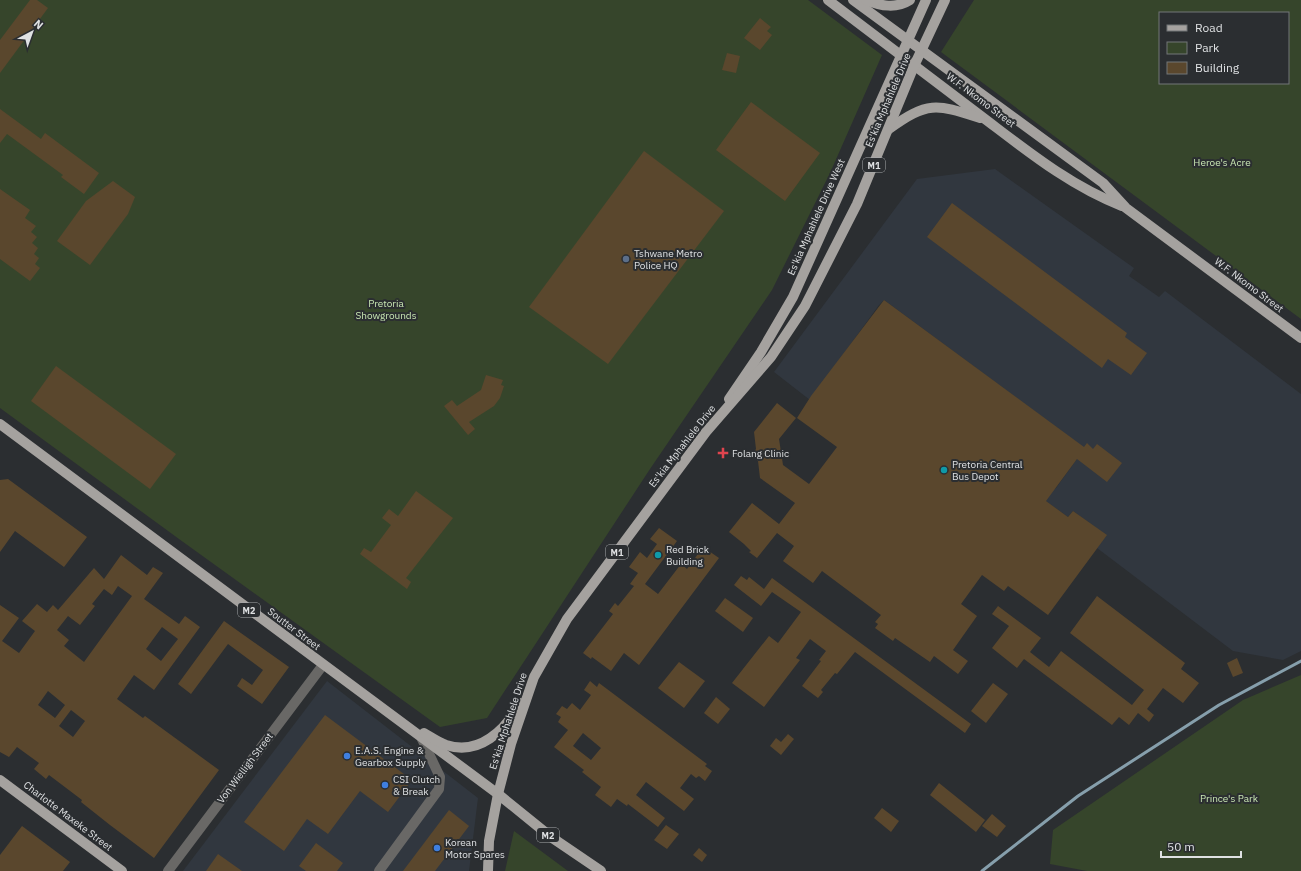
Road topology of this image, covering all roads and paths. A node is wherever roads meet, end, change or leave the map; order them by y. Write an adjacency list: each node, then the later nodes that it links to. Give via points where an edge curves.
1 (828, 0): 9 (main road, W.F. Nkomo Street)
2 (853, 0): 7 (main road, W.F. Nkomo Street)
3 (866, 0): 4 (main road, via 894,6)
4 (910, 0)
5 (926, 0): 7 (main road, Es'kia Mphahlele Drive West / M1)
6 (945, 0): 8 (main road, Es'kia Mphahlele Drive / M1)
7 (908, 40): 8 (main road, W.F. Nkomo Street); 9 (main road, Es'kia Mphahlele Drive West / M1)
8 (922, 50): 10 (main road, Es'kia Mphahlele Drive / M1); 13 (main road, W.F. Nkomo Street, via 1103,183)
9 (901, 55): 10 (main road, W.F. Nkomo Street); 16 (main road, Es'kia Mphahlele Drive West / M1, via 792,300 761,352)
10 (914, 66): 11 (main road, W.F. Nkomo Street); 12 (main road, Es'kia Mphahlele Drive / M1)
11 (987, 121): 12 (main road, via 960,112 929,107 919,110); 13 (main road, W.F. Nkomo Street, via 1089,192)
12 (888, 129): 16 (main road, Es'kia Mphahlele Drive / M1, via 857,204 806,306 761,369)
13 (1126, 208): 14 (main road, W.F. Nkomo Street)
14 (1301, 338)
15 (0, 424): 17 (main road, Soutter Street / M2)
16 (706, 432): 18 (main road, Es'kia Mphahlele Drive / M1, via 567,619)
17 (323, 665): 19 (main road, Soutter Street / M2); 24 (street, Von Wielligh Street)
18 (534, 677): 19 (main road, via 516,712 507,723 489,740 475,745 460,747 444,744); 22 (main road, Es'kia Mphahlele Drive / M1, via 505,762)
19 (390, 714): 20 (main road, Soutter Street / M2)
20 (422, 739): 22 (main road, Soutter Street / M2); 25 (street, via 440,777 439,789)
21 (0, 780): 23 (main road, Charlotte Maxeke Street)
22 (498, 794): 26 (main road, Es'kia Mphahlele Drive / M1, via 489,841); 27 (main road, M2, via 551,838)
23 (122, 871)
24 (168, 871)
25 (379, 871)
26 (488, 871)
27 (601, 871)

